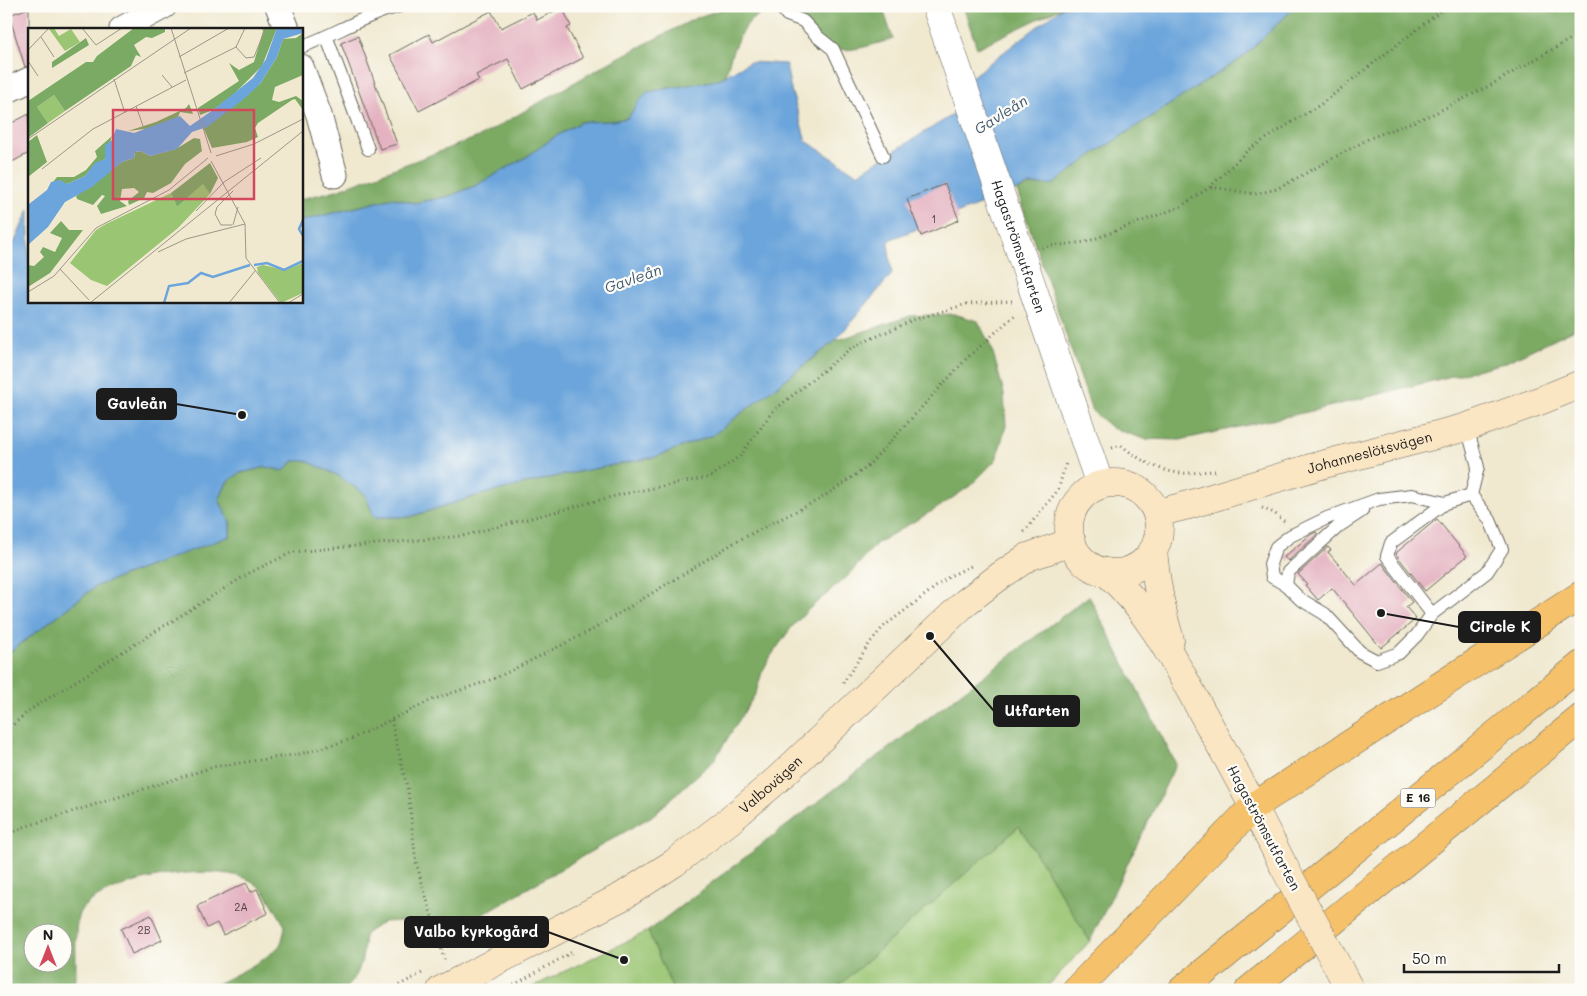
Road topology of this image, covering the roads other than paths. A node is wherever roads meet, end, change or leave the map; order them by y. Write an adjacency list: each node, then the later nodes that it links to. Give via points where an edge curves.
1 (164, 6): 6 (street)
2 (278, 6): 7 (street)
3 (401, 6): 8 (lane)
4 (782, 6): 14 (lane, via 787,15 803,21 833,49)
5 (936, 6): 18 (street, Hagaströmsutfarten, via 1000,197 1098,453)
6 (124, 20)
7 (287, 28)
8 (326, 38): 9 (lane); 13 (lane)
9 (302, 47)
10 (302, 71): 15 (street)
11 (28, 80): 12 (street)
12 (6, 91)
13 (368, 149)
14 (883, 156)
15 (335, 175)
16 (1581, 384): 17 (main road, Johanneslötsvägen)
17 (1468, 427): 19 (lane, via 1478,467); 22 (main road, Johanneslötsvägen, via 1321,465)
18 (1100, 485): 22 (main road, via 1127,485 1140,491); 23 (main road, via 1077,502 1069,529)
19 (1471, 495): 21 (lane); 28 (lane, via 1490,520 1502,549 1487,572)
20 (1379, 499): 21 (lane, via 1412,495); 26 (lane, via 1339,526 1288,572); 26 (lane, via 1327,518 1290,536 1276,547 1270,564 1272,578)
21 (1445, 503): 28 (lane, via 1391,543 1387,556)
22 (1157, 513): 24 (main road, Hagaströmsutfarten, via 1158,539)
23 (1072, 542): 25 (main road, Hagaströmsutfarten, via 1079,556 1090,566); 34 (main road, Valbovägen, via 1028,557 966,602 778,779 674,863 624,896)
24 (1152, 552): 25 (main road, via 1133,569); 30 (main road, Hagaströmsutfarten, via 1163,617)
25 (1106, 572): 30 (main road, Hagaströmsutfarten, via 1140,608)
26 (1286, 585): 28 (lane, via 1300,599 1325,614 1360,652 1377,661 1399,653)
27 (1581, 595): 32 (highway)
28 (1432, 614)
29 (1581, 665): 37 (highway, E 16)
30 (1178, 667): 32 (main road, Hagaströmsutfarten)
31 (1581, 718): 33 (highway)
32 (1254, 806): 35 (main road, Hagaströmsutfarten, bridge); 36 (highway)
33 (1372, 890): 38 (highway); 39 (highway)
34 (436, 975)
35 (1344, 979)
36 (1076, 990)
37 (1182, 990)
38 (1249, 990)
39 (1271, 990)

